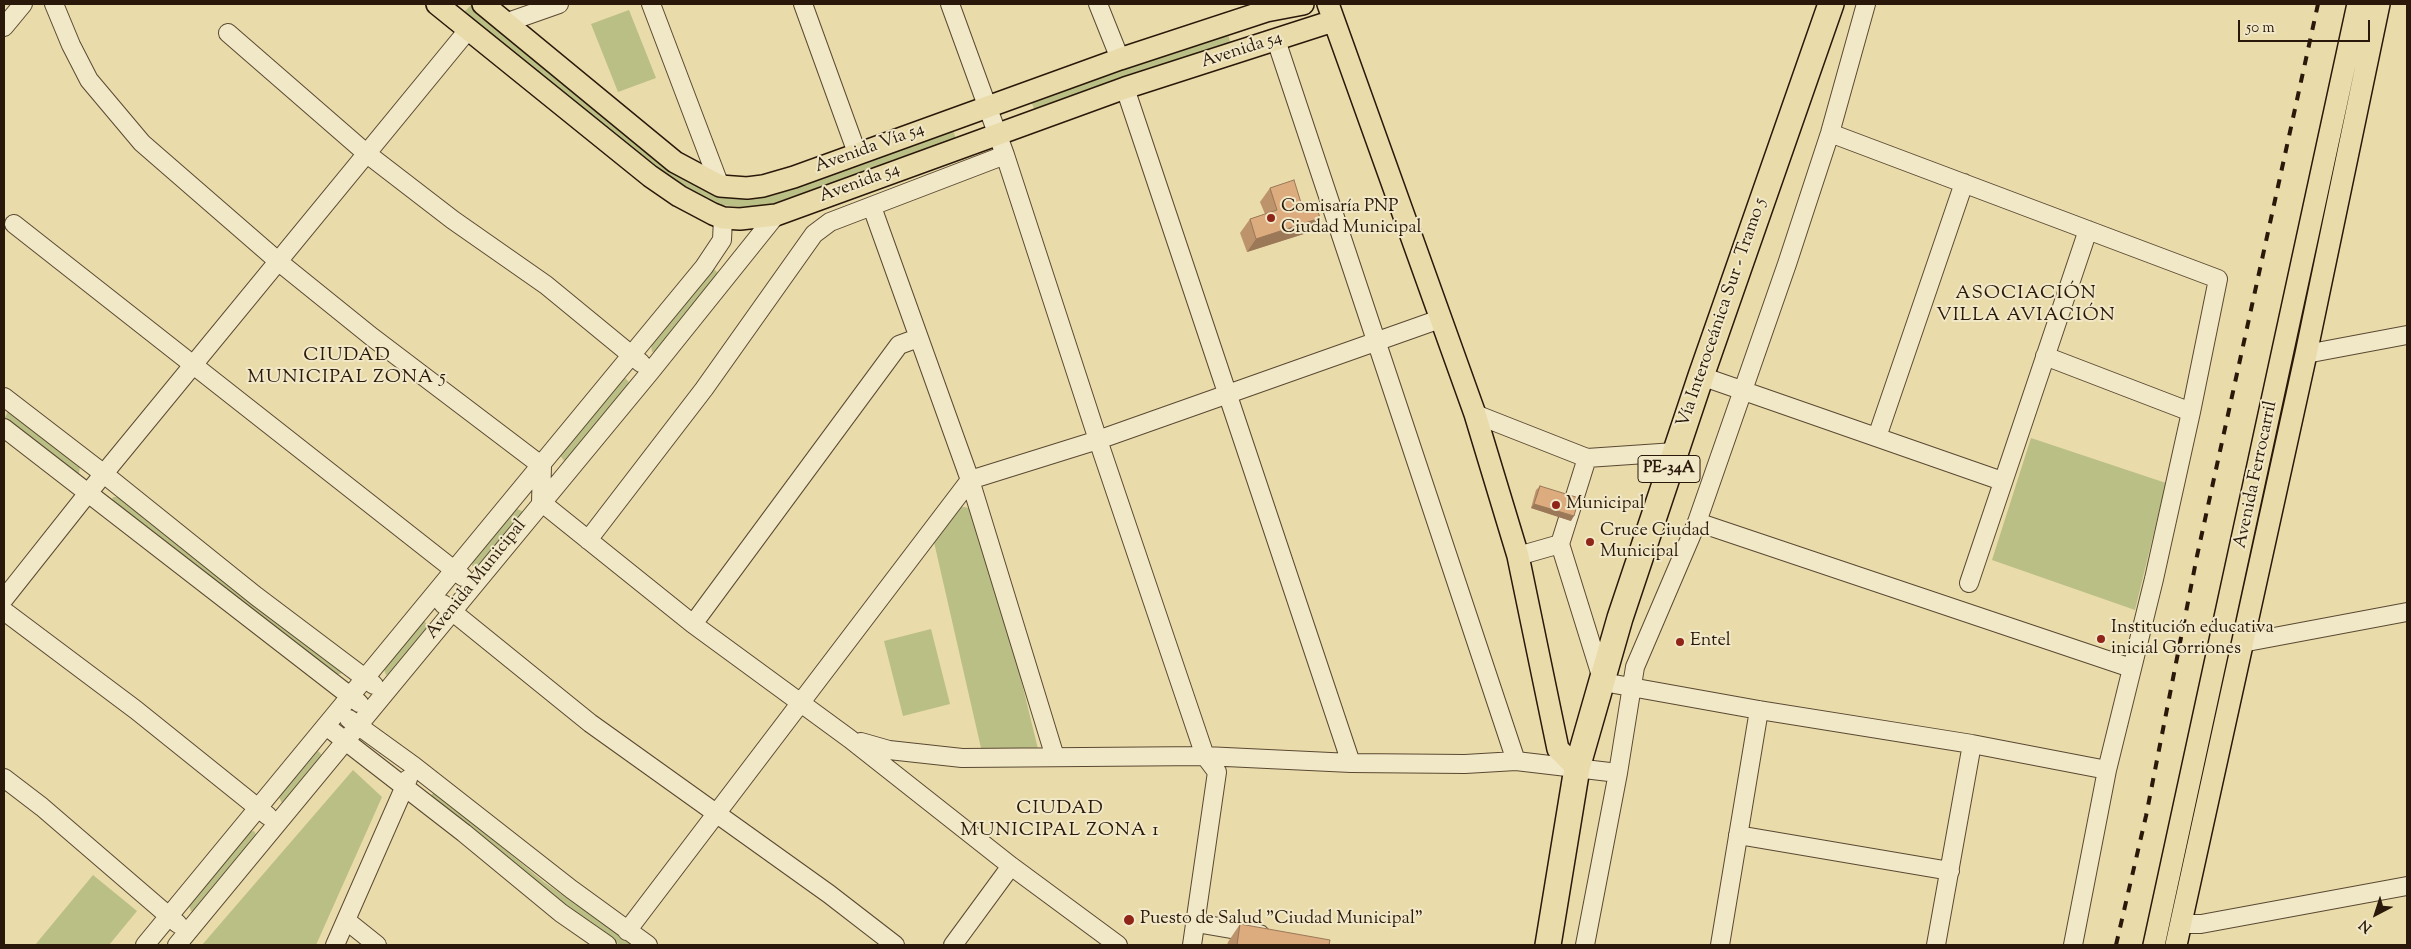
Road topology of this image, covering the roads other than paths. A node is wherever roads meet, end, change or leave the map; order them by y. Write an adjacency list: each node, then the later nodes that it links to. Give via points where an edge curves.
1 (23, 4): 18 (street)
2 (54, 4): 37 (street, via 89,80 136,136)
3 (438, 4): 19 (main road, Avenida 54)
4 (483, 4): 17 (main road, Avenida Vía 54)
5 (559, 4): 17 (street)
6 (651, 4): 31 (street)
7 (803, 4): 28 (street)
8 (950, 4): 24 (street)
9 (1098, 4): 22 (street)
10 (1302, 4): 15 (main road, Avenida Vía 54)
11 (1831, 4): 47 (highway, Vía Interoceánica Sur - Tramo 5 / PE-34A)
12 (1866, 4): 25 (street)
13 (2358, 4): 131 (main road, Avenida Ferrocarril)
14 (2380, 4): 42 (main road, Avenida Ferrocarril)
15 (1264, 8): 22 (main road, Avenida Vía 54)
16 (1330, 12): 21 (main road, Avenida 54); 38 (main road)
17 (505, 23): 31 (main road, Avenida Vía 54, via 675,162)
18 (4, 27)
19 (468, 30): 27 (street); 34 (main road, Avenida 54, via 650,176 679,196)
20 (228, 33): 27 (street)
21 (1276, 40): 23 (main road, Avenida 54); 41 (street)
22 (1120, 59): 24 (main road, Avenida Vía 54)
23 (1125, 88): 26 (main road, Avenida 54); 49 (street)
24 (988, 107): 26 (street); 28 (main road, Avenida Vía 54)
25 (1830, 133): 30 (street); 48 (street)
26 (998, 135): 29 (street); 33 (main road, Avenida 54)
27 (366, 153): 37 (street); 43 (street, via 453,220 546,285)
28 (857, 153): 31 (main road, Avenida Vía 54, via 763,186)
29 (1005, 155): 32 (street); 55 (street)
30 (1964, 183): 36 (street); 54 (street)
31 (720, 186)
32 (872, 207): 40 (street); 65 (street, via 830,222 814,234 704,389)
33 (776, 215): 34 (main road, Avenida 54); 46 (street, Avenida Municipal)
34 (723, 218): 43 (street, Avenida Municipal, via 722,240 717,250)
35 (14, 224): 45 (street)
36 (2088, 230): 44 (street); 51 (street, via 2218,279)
37 (278, 262): 45 (street); 58 (street)
38 (1440, 318): 41 (street); 52 (main road)
39 (2407, 335): 42 (street)
40 (918, 338): 60 (street); 76 (street, via 899,345)
41 (1378, 341): 49 (street); 95 (street)
42 (2306, 354): 77 (main road, Avenida Ferrocarril)
43 (632, 356): 46 (street); 58 (street, Avenida Municipal)
44 (2045, 356): 51 (street); 61 (street)
45 (193, 365): 59 (street); 68 (street)
46 (651, 371): 63 (street, Avenida Municipal)
47 (1701, 376): 48 (street); 56 (highway, Vía Interoceánica Sur - Tramo 5 / PE-34A)
48 (1742, 392): 54 (street); 64 (street)
49 (1227, 393): 55 (street); 96 (street)
50 (4, 397): 59 (street)
51 (2192, 412): 78 (street)
52 (1476, 414): 57 (street); 67 (main road)
53 (4, 428): 62 (street)
54 (1877, 437): 61 (street)
55 (1098, 440): 60 (street); 94 (street)
56 (1675, 452): 57 (street); 80 (highway, Vía Interoceánica Sur - Tramo 5 / PE-34A, via 1620,618)
57 (1587, 458): 66 (street)
58 (542, 466): 63 (street); 68 (street, Avenida Municipal)
59 (104, 474): 62 (street); 79 (street, via 256,596)
60 (970, 480): 84 (street); 93 (street)
61 (2002, 481): 69 (street)
62 (88, 493): 72 (street); 83 (street)
63 (541, 502): 65 (street); 70 (street, Avenida Municipal)
64 (1697, 522): 78 (street); 81 (street, via 1635,667)
65 (588, 540): 76 (street)
66 (1560, 544): 67 (street); 80 (street)
67 (1518, 556): 98 (main road, via 1558,749)
68 (455, 570): 70 (street); 71 (street, Avenida Municipal)
69 (1969, 583)
70 (473, 585): 74 (street, Avenida Municipal)
71 (434, 597): 74 (street); 79 (street, Avenida Municipal)
72 (4, 599)
73 (4, 610): 103 (street)
74 (451, 611): 82 (street, Avenida Municipal); 104 (street, via 590,722)
75 (2407, 612): 77 (street)
76 (693, 624): 84 (street)
77 (2242, 643): 113 (main road, Avenida Ferrocarril)
78 (2131, 668): 99 (street)
79 (365, 678): 82 (street); 83 (street, Avenida Municipal)
80 (1603, 682): 81 (street); 98 (highway, Vía Interoceánica Sur - Tramo 5 / PE-34A)
81 (1633, 686): 86 (street); 100 (street)
82 (384, 693): 85 (street, Avenida Municipal)
83 (350, 696): 85 (street); 87 (street, Avenida Municipal)
84 (800, 702): 90 (street); 104 (street)
85 (370, 710): 89 (street, Avenida Municipal)
86 (1760, 710): 92 (street); 106 (street)
87 (338, 711): 88 (street, Avenida Municipal); 89 (street)
88 (326, 726): 91 (street); 103 (street, Avenida Municipal)
89 (358, 726): 91 (street, Avenida Municipal); 97 (street)
90 (850, 739): 93 (street, via 922,756); 107 (street)
91 (345, 742): 102 (street); 105 (street, Avenida Municipal)
92 (1972, 744): 99 (street); 108 (street)
93 (1055, 756): 94 (street)
94 (1205, 756): 96 (street); 112 (street, via 1216,772)
95 (1516, 761): 96 (street); 98 (street)
96 (1351, 763)
97 (414, 766): 102 (street); 114 (street)
98 (1577, 768): 100 (street); 126 (highway, Vía Interoceánica Sur - Tramo 5 / PE-34A)
99 (2107, 770): 130 (street)
100 (1618, 773): 127 (street)
101 (4, 778): 110 (street)
102 (403, 787): 111 (street); 120 (street, via 561,913)
103 (259, 808): 105 (street); 110 (street, Avenida Municipal)
104 (717, 814): 114 (street); 122 (street)
105 (278, 824): 116 (street, Avenida Municipal)
106 (1738, 835): 108 (street); 128 (street)
107 (1011, 866): 123 (street); 124 (street)
108 (1950, 871): 129 (street)
109 (2407, 886): 113 (street, via 2201,924)
110 (169, 917): 116 (street); 117 (street, Avenida Municipal)
111 (347, 921): 118 (street); 119 (street)
112 (1196, 923): 115 (street); 125 (street)
113 (2182, 924): 132 (main road, Avenida Ferrocarril)
114 (627, 931): 121 (street)
115 (1274, 936)
116 (182, 939)
117 (144, 945)
118 (334, 945)
119 (378, 945)
120 (607, 945)
121 (648, 945)
122 (895, 945)
123 (953, 945)
124 (1118, 945)
125 (1192, 945)
126 (1548, 945)
127 (1585, 945)
128 (1720, 945)
129 (1936, 945)
130 (2073, 945)
131 (2154, 945)
132 (2176, 945)

